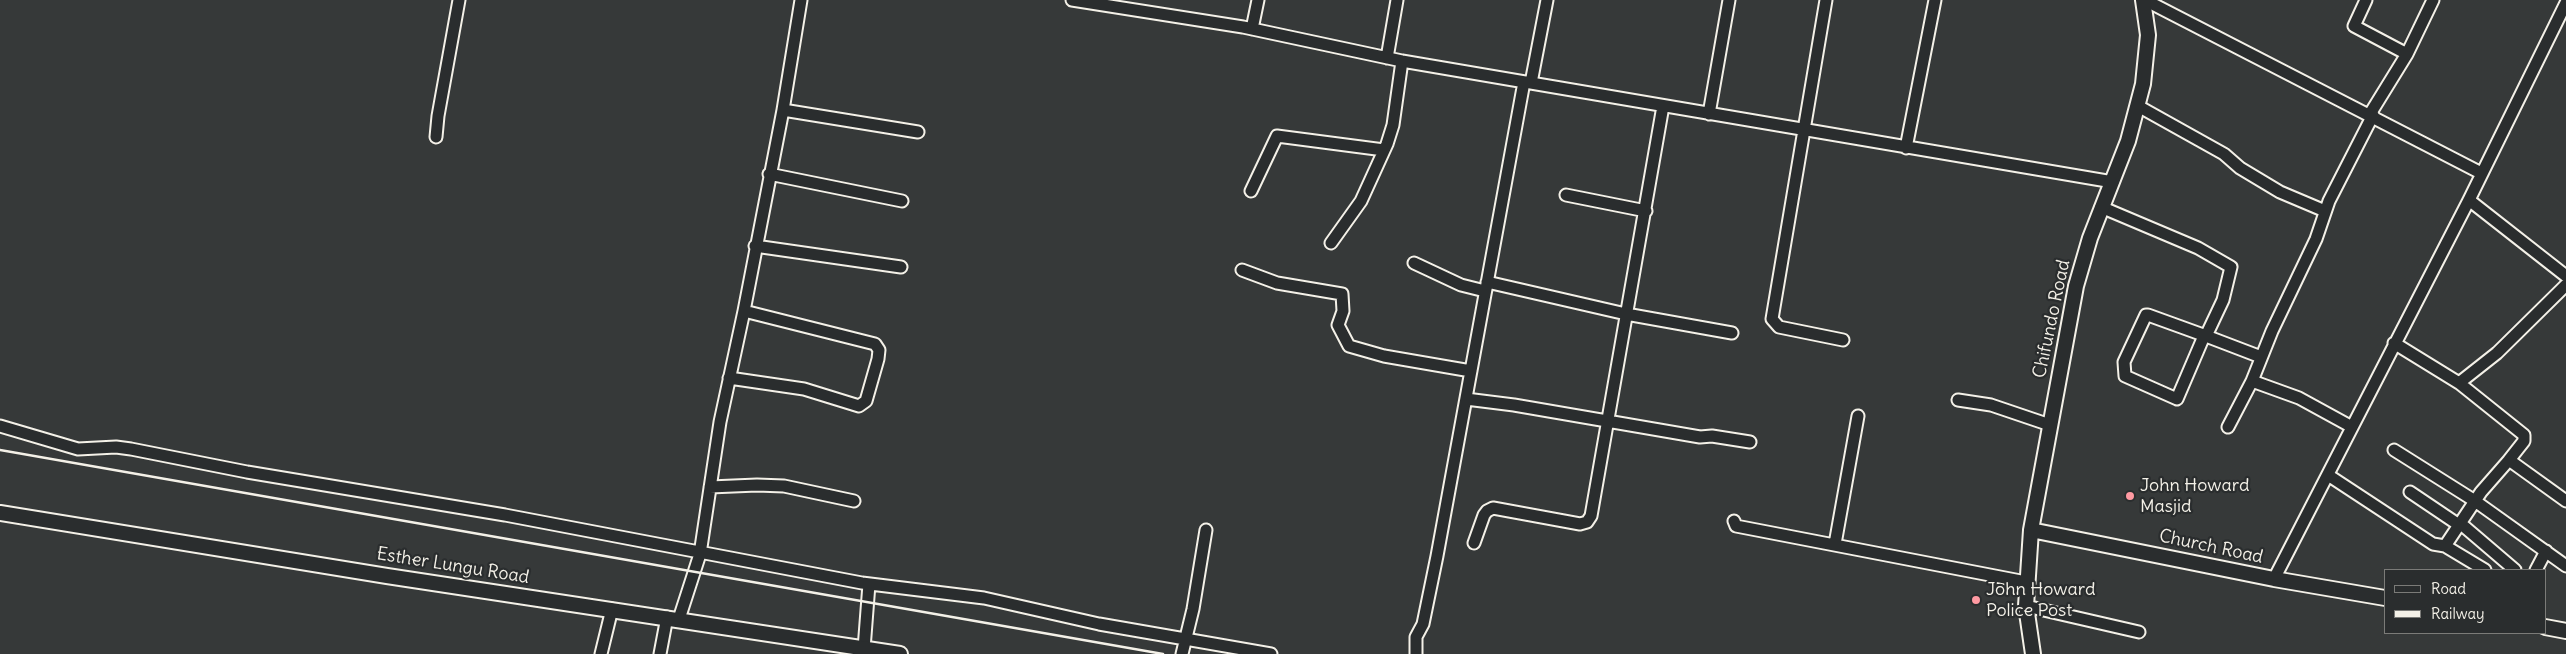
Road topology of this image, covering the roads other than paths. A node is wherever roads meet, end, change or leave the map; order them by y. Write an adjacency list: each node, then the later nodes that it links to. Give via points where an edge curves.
1 (459, 0): 27 (street)
2 (800, 0): 22 (street)
3 (1072, 0): 13 (street)
4 (1258, 0): 15 (street)
5 (1397, 0): 17 (street)
6 (1547, 0): 19 (street)
7 (1729, 0): 23 (street)
8 (1826, 0): 25 (street)
9 (1934, 0): 28 (street)
10 (2144, 0): 21 (street, Chifundo Road, via 2148,35); 24 (street)
11 (2366, 0): 16 (street, via 2354,26)
12 (2433, 0): 16 (street)
13 (1117, 3): 15 (street)
14 (2566, 3): 30 (street)
15 (1252, 29): 17 (street)
16 (2407, 54): 24 (street)
17 (1387, 58): 18 (street)
18 (1402, 61): 19 (street); 29 (street, via 1393,125)
19 (1528, 83): 20 (street); 47 (street)
20 (1663, 106): 23 (street); 38 (street)
21 (2138, 106): 32 (street, Chifundo Road); 39 (street, via 2224,154 2240,168 2280,192)
22 (783, 110): 26 (street); 31 (street)
23 (1709, 114): 25 (street)
24 (2371, 115): 30 (street); 39 (street)
25 (1805, 130): 28 (street); 52 (street, via 1772,319 1779,327)
26 (918, 132)
27 (436, 137)
28 (1906, 148): 32 (street)
29 (1384, 150): 33 (street, via 1277,136); 40 (street, via 1360,201)
30 (2481, 173): 35 (street)
31 (770, 174): 36 (street); 41 (street)
32 (2113, 182): 37 (street, Chifundo Road)
33 (1251, 192)
34 (1566, 195): 38 (street)
35 (2469, 200): 45 (street); 53 (street)
36 (902, 201)
37 (2101, 207): 51 (street, via 2198,248 2231,267 2223,300); 63 (street, Chifundo Road, via 2076,286)
38 (1646, 211): 49 (street)
39 (2325, 211): 54 (street, via 2316,239)
40 (1331, 243)
41 (755, 246): 43 (street); 48 (street)
42 (1414, 263): 47 (street, via 1461,285)
43 (901, 267)
44 (1242, 270): 55 (street, via 1277,283 1342,294 1343,311 1338,325 1349,346 1384,356)
45 (2566, 276)
46 (2566, 285): 58 (street, via 2497,353)
47 (1486, 287): 49 (street); 55 (street)
48 (744, 311): 56 (street); 56 (street, via 875,344 879,350 878,359 866,402 860,406 804,389)
49 (1626, 314): 50 (street); 62 (street)
50 (1732, 333)
51 (2205, 336): 51 (street, via 2146,315 2124,362 2125,376 2176,399); 54 (street)
52 (1843, 340)
53 (2394, 343): 58 (street); 65 (street)
54 (2261, 357): 57 (street)
55 (1470, 371): 59 (street)
56 (729, 378): 71 (street)
57 (2252, 381): 65 (street, via 2300,398); 66 (street)
58 (2460, 383): 69 (street, via 2524,435 2524,441)
59 (1466, 399): 62 (street); 107 (street, via 1423,624 1416,637)
60 (1958, 400): 63 (street, via 1991,405)
61 (1858, 416): 82 (street)
62 (1610, 421): 67 (street); 81 (street, via 1591,516 1587,522 1580,524 1493,508 1484,515)
63 (2050, 425): 80 (street, Chifundo Road)
64 (0, 426): 85 (street, via 78,449 131,448)
65 (2352, 427): 70 (street)
66 (2228, 428)
67 (1750, 442)
68 (2394, 450): 74 (street)
69 (2509, 460): 74 (street); 75 (street)
70 (2328, 475): 83 (street, via 2433,544); 90 (street)
71 (710, 487): 73 (street, via 784,486); 85 (street)
72 (2410, 492): 78 (street)
73 (854, 501)
74 (2475, 501): 78 (street); 84 (street)
75 (2566, 501)
76 (0, 513): 95 (street, Esther Lungu Road)
77 (1734, 521): 82 (street, via 1736,526)
78 (2460, 524): 83 (street); 88 (street)
79 (1206, 530): 100 (street)
80 (2031, 530): 90 (street, Church Road); 91 (street, Chifundo Road)
81 (1474, 543)
82 (1835, 544): 91 (street)
83 (2445, 546): 87 (street)
84 (2546, 551): 86 (street); 89 (street)
85 (700, 554): 92 (street); 96 (street)
86 (2566, 566)
87 (2483, 569)
88 (2514, 569)
89 (2537, 569)
90 (2274, 579): 93 (street, Church Road)
91 (2026, 582): 94 (street, Chifundo Road)
92 (869, 584): 100 (street, via 984,598 1099,624); 101 (street)
93 (2384, 598)
94 (2026, 606): 99 (street); 108 (street, Chifundo Road)
95 (612, 609): 96 (street, Esther Lungu Road); 102 (street)
96 (673, 618): 101 (street, Esther Lungu Road); 103 (street)
97 (2546, 627): 98 (street)
98 (2566, 631)
99 (2139, 632)
100 (1185, 638): 105 (street); 106 (street)
101 (868, 651): 104 (street, Esther Lungu Road)
102 (601, 654)
103 (660, 654)
104 (900, 654)
105 (1182, 654)
106 (1271, 654)
107 (1416, 654)
108 (2033, 654)

